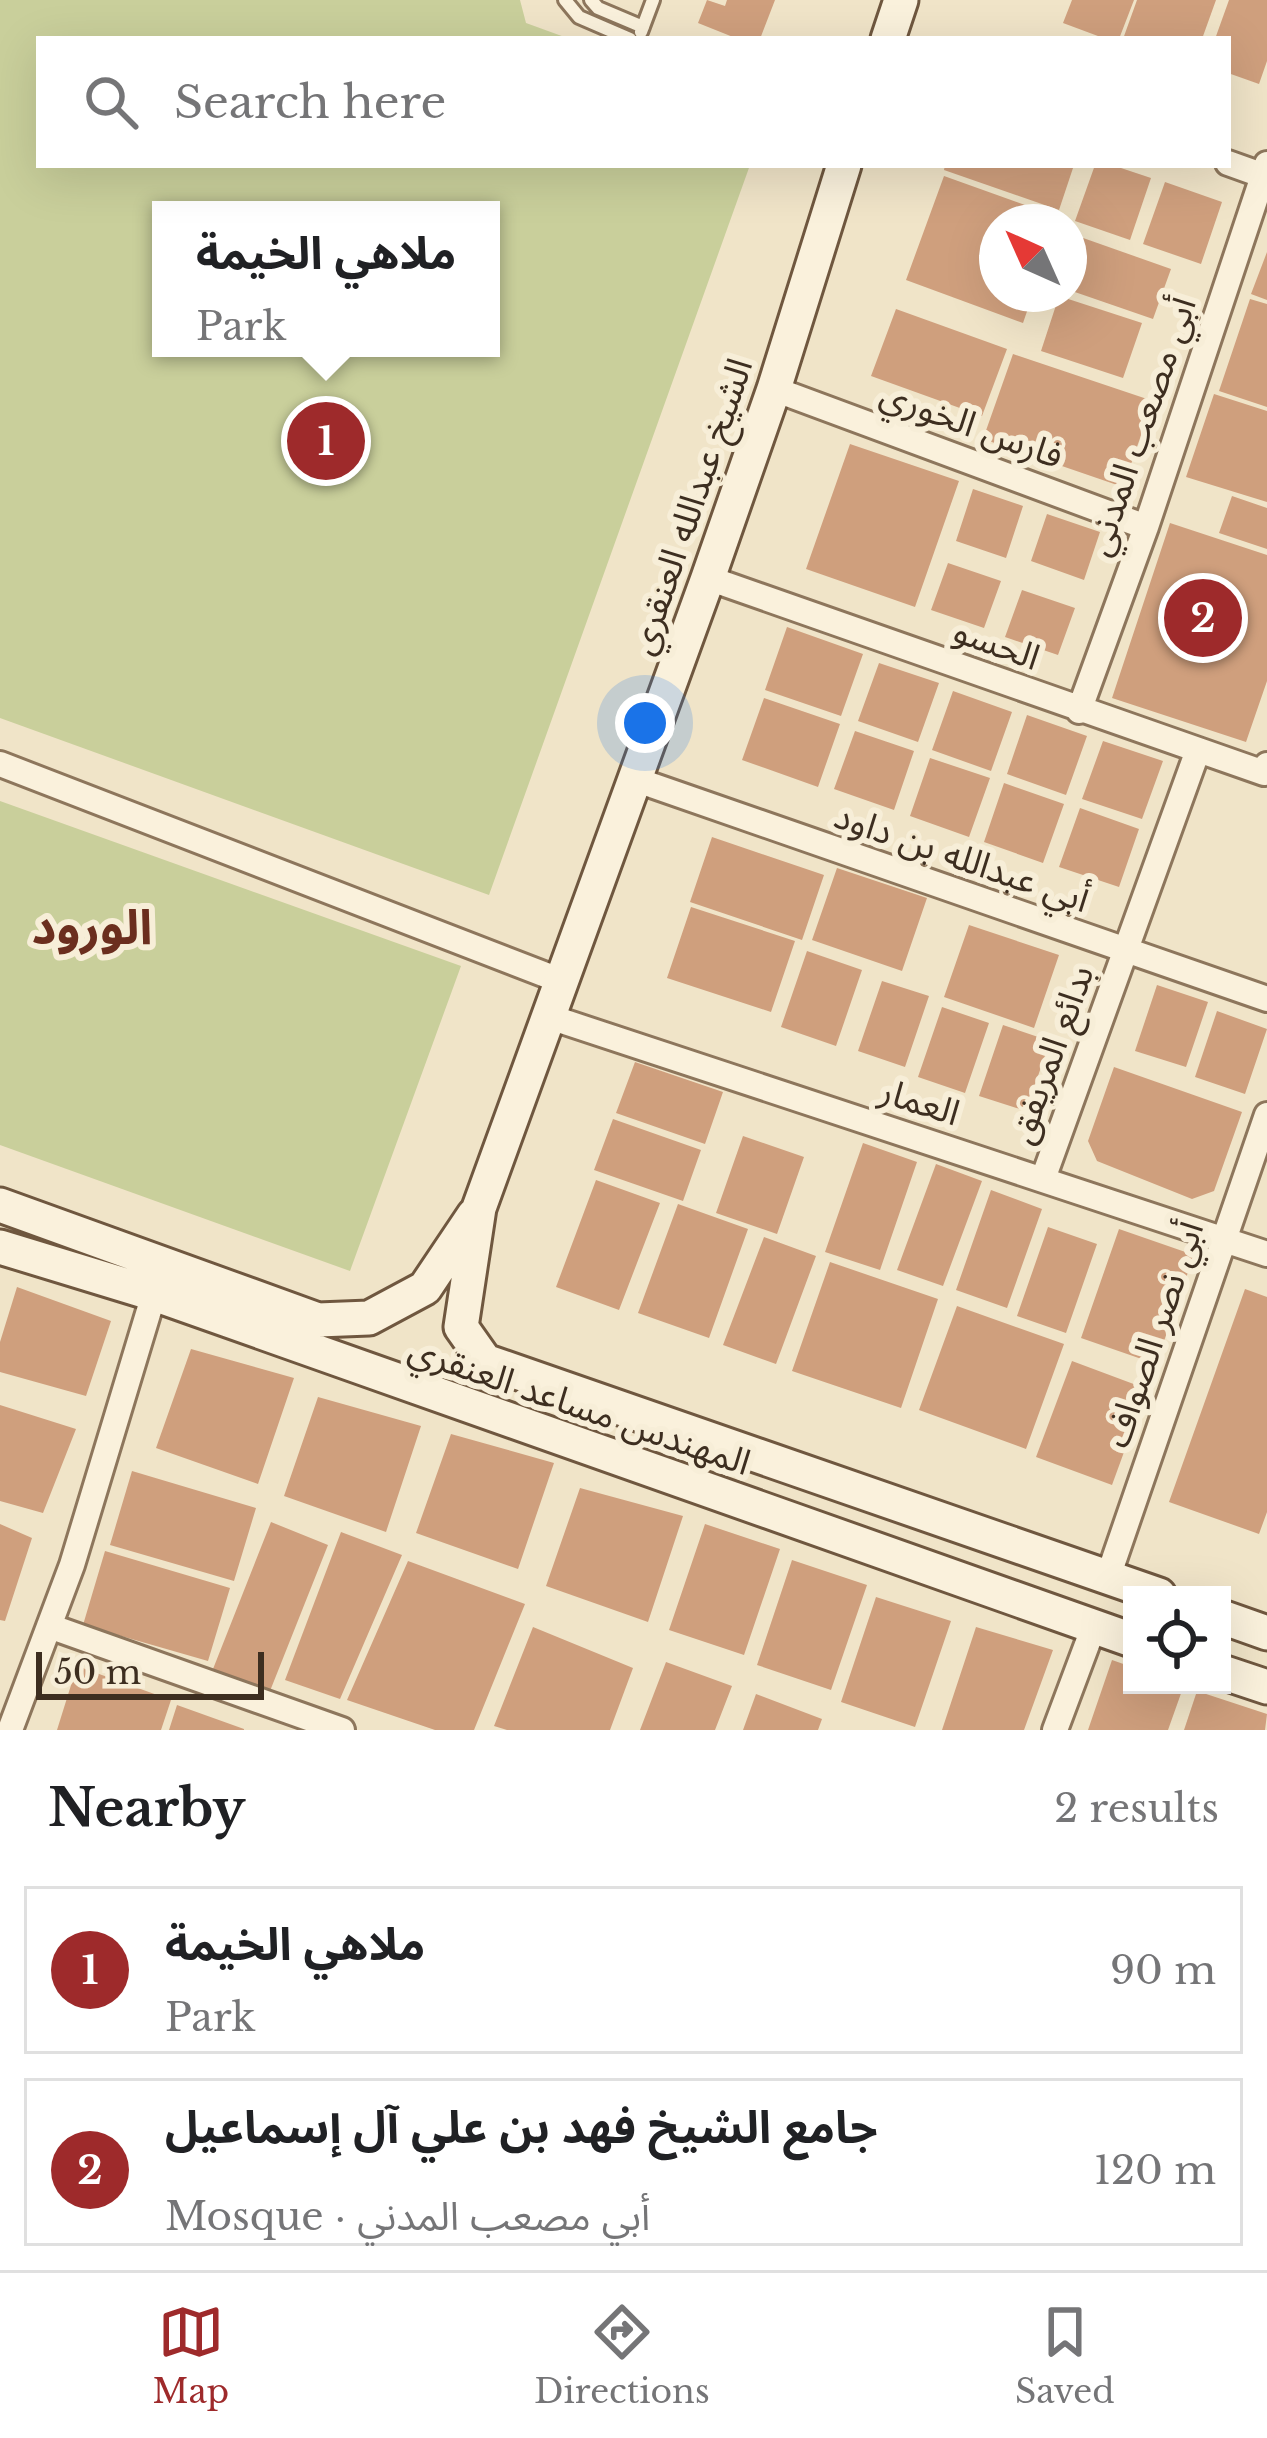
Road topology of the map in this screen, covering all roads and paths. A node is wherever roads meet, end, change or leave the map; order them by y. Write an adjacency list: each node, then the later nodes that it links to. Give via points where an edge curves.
1 (566, 0): 5 (lane, via 579,17)
2 (591, 0): 5 (lane)
3 (653, 0): 5 (lane)
4 (902, 0): 6 (street)
5 (637, 35)
6 (889, 36)
7 (1231, 164): 9 (street)
8 (842, 168): 10 (street, الشيخ عبدالله العنقري)
9 (1266, 172): 11 (street, أبي مصعب المدني)
10 (774, 389): 11 (street, فارس الخوري); 12 (street, الشيخ عبدالله العنقري)
11 (1146, 526): 13 (street, أبي مصعب المدني)
12 (707, 578): 13 (street, الحسو); 17 (street, الشيخ عبدالله العنقري)
13 (1078, 711): 14 (street, الحسو)
14 (1198, 750): 16 (street, الحسو); 18 (street, بدائع المريفق)
15 (0, 764): 19 (street)
16 (1266, 769)
17 (634, 779): 18 (street, أبي عبدالله بن داود); 19 (street, الشيخ عبدالله العنقري)
18 (1125, 952): 20 (street, أبي عبدالله بن داود); 23 (street, بدائع المريفق)
19 (564, 982): 21 (street, الشيخ عبدالله العنقري)
20 (1267, 999)
21 (550, 1017): 23 (street, العمار); 25 (street, الشيخ عبدالله العنقري)
22 (1267, 1115): 26 (street, أبي نصر الصواف)
23 (1042, 1179): 26 (street, العمار)
24 (0, 1205): 25 (street, via 318,1319 369,1318 425,1288)
25 (478, 1208): 30 (street, المهندس مساعد العنقري, via 461,1327 485,1361)
26 (1224, 1238): 28 (street, العمار); 32 (street, أبي نصر الصواف)
27 (0, 1247): 29 (street, المهندس مساعد العنقري)
28 (1267, 1254)
29 (154, 1294): 31 (street, المهندس مساعد العنقري); 35 (street)
30 (679, 1430): 31 (street); 32 (street, المهندس مساعد العنقري)
31 (662, 1475): 36 (street, المهندس مساعد العنقري)
32 (1108, 1577): 33 (street, المهندس مساعد العنقري)
33 (1134, 1586)
34 (1231, 1620): 37 (street)
35 (49, 1626): 41 (street); 42 (street)
36 (1094, 1627): 38 (street, المهندس مساعد العنقري); 43 (street)
37 (1267, 1633)
38 (1123, 1637)
39 (1231, 1675): 40 (street)
40 (1267, 1688)
41 (10, 1730)
42 (342, 1730)
43 (1054, 1730)

